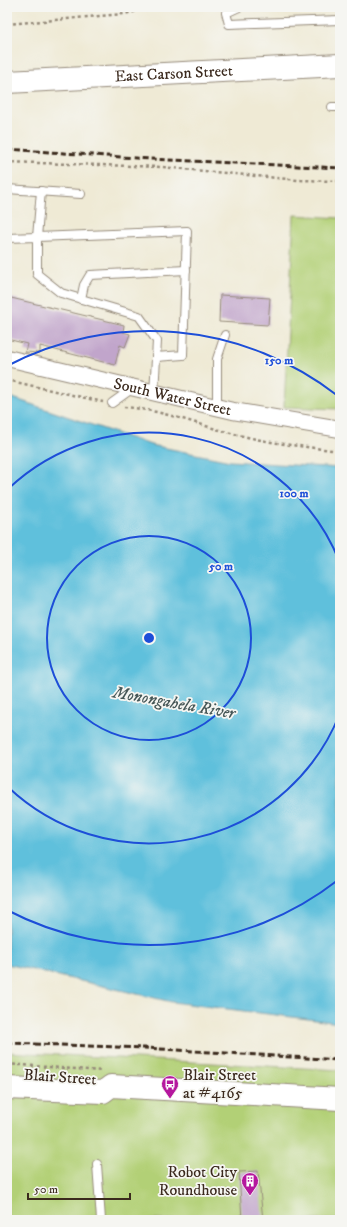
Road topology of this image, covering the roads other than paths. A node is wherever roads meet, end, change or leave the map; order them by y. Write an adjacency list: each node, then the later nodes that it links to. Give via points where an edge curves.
1 (239, 7): 2 (lane, via 226,13 229,24)
2 (340, 20)
3 (340, 65): 4 (street, East Carson Street)
4 (7, 82)
5 (7, 189): 6 (lane)
6 (41, 191): 7 (lane); 8 (lane)
7 (81, 194)
8 (37, 237): 9 (lane); 10 (lane, via 187,231); 11 (lane, via 37,274 61,293)
9 (7, 238)
10 (186, 270): 11 (lane, via 90,275 84,285); 13 (lane, via 183,355)
11 (81, 299): 13 (lane, via 139,316 157,341)
12 (226, 334): 18 (lane, via 217,359)
13 (156, 357): 16 (lane)
14 (7, 358): 15 (street, South Water Street)
15 (134, 388): 16 (street, South Water Street); 17 (lane)
16 (154, 392): 18 (street, South Water Street)
17 (112, 403)
18 (217, 408): 19 (street, South Water Street)
19 (340, 429)
20 (7, 1073): 21 (street, Blair Street, via 105,1079)
21 (110, 1086): 22 (street, Blair Street, via 103,1092); 23 (street, Blair Street)
22 (7, 1088)
23 (340, 1099)
24 (97, 1164): 25 (lane)
25 (101, 1220)

